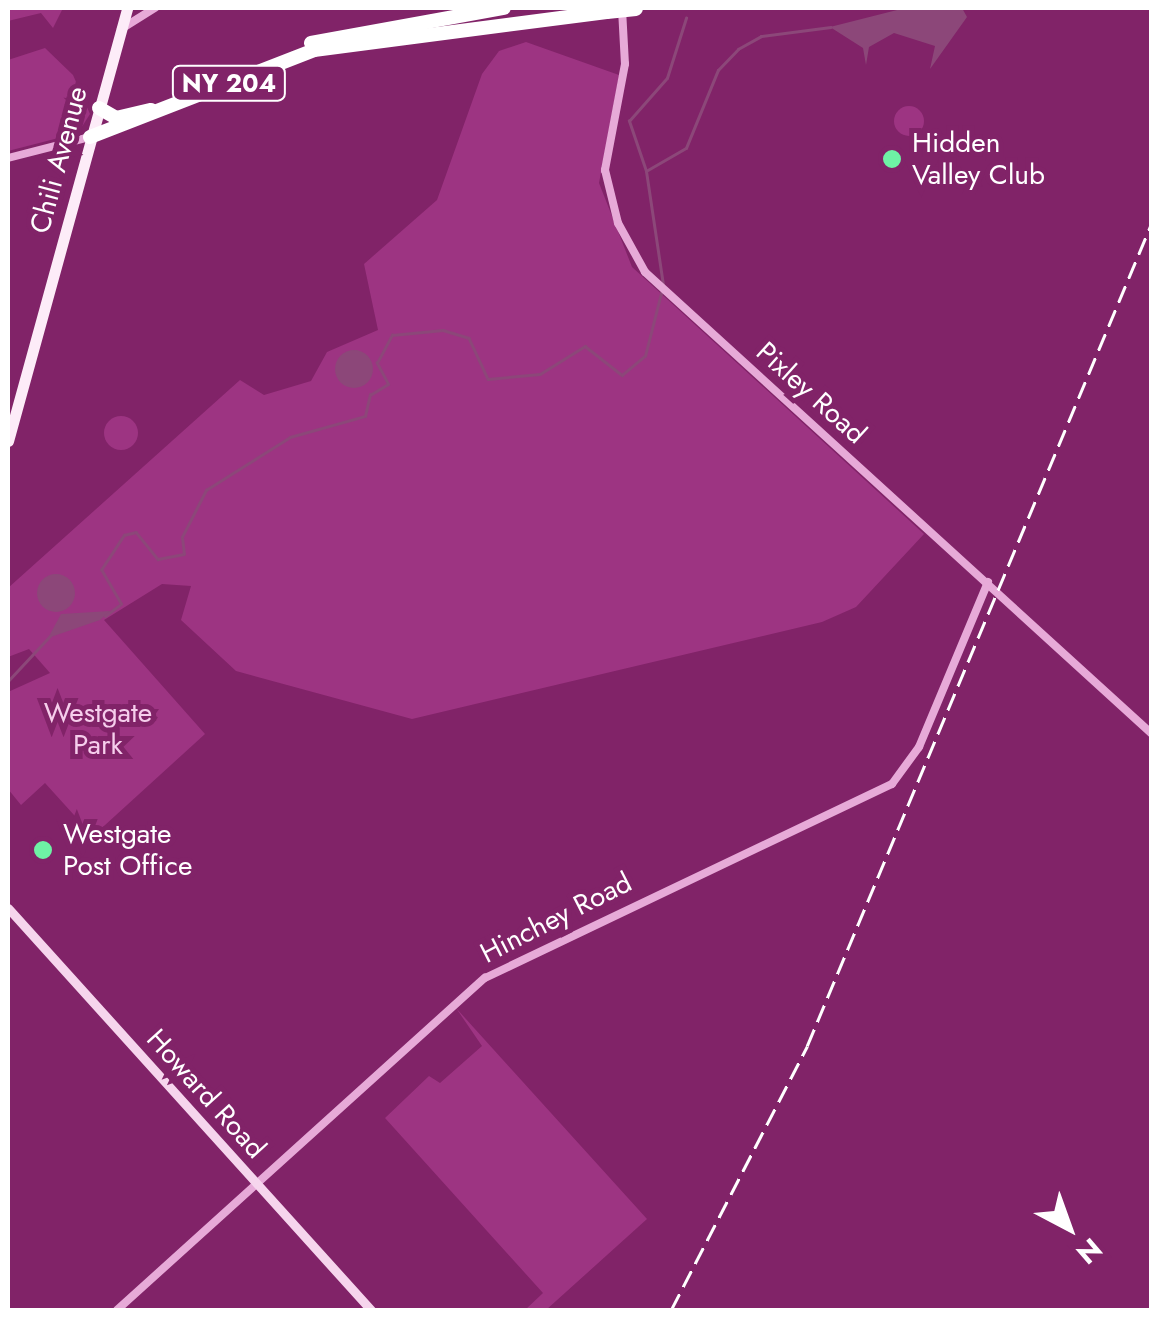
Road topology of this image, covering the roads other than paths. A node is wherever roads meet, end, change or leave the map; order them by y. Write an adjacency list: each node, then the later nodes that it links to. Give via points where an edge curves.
1 (127, 8): 7 (main road, Chili Avenue)
2 (155, 8): 7 (street)
3 (504, 8): 9 (highway, NY 204, via 359,28)
4 (636, 8): 5 (highway, NY 204); 6 (highway, NY 204, bridge)
5 (646, 8)
6 (614, 10): 10 (highway, NY 204, via 314,50); 13 (street, Pixley Road, via 626,52 607,189 624,239 663,292)
7 (121, 29): 8 (main road, Chili Avenue)
8 (99, 108): 9 (highway, via 116,118); 10 (main road, Chili Avenue)
9 (151, 110): 10 (highway, NY 204)
10 (90, 137): 11 (street); 12 (main road, Chili Avenue)
11 (8, 158)
12 (8, 441)
13 (988, 582): 14 (street, Pixley Road); 16 (street, Hinchey Road, via 919,747 892,784 485,978)
14 (1152, 734)
15 (8, 908): 16 (main road, Howard Road)
16 (258, 1184): 17 (street, Hinchey Road); 18 (main road, Howard Road)
17 (117, 1310)
18 (371, 1310)

